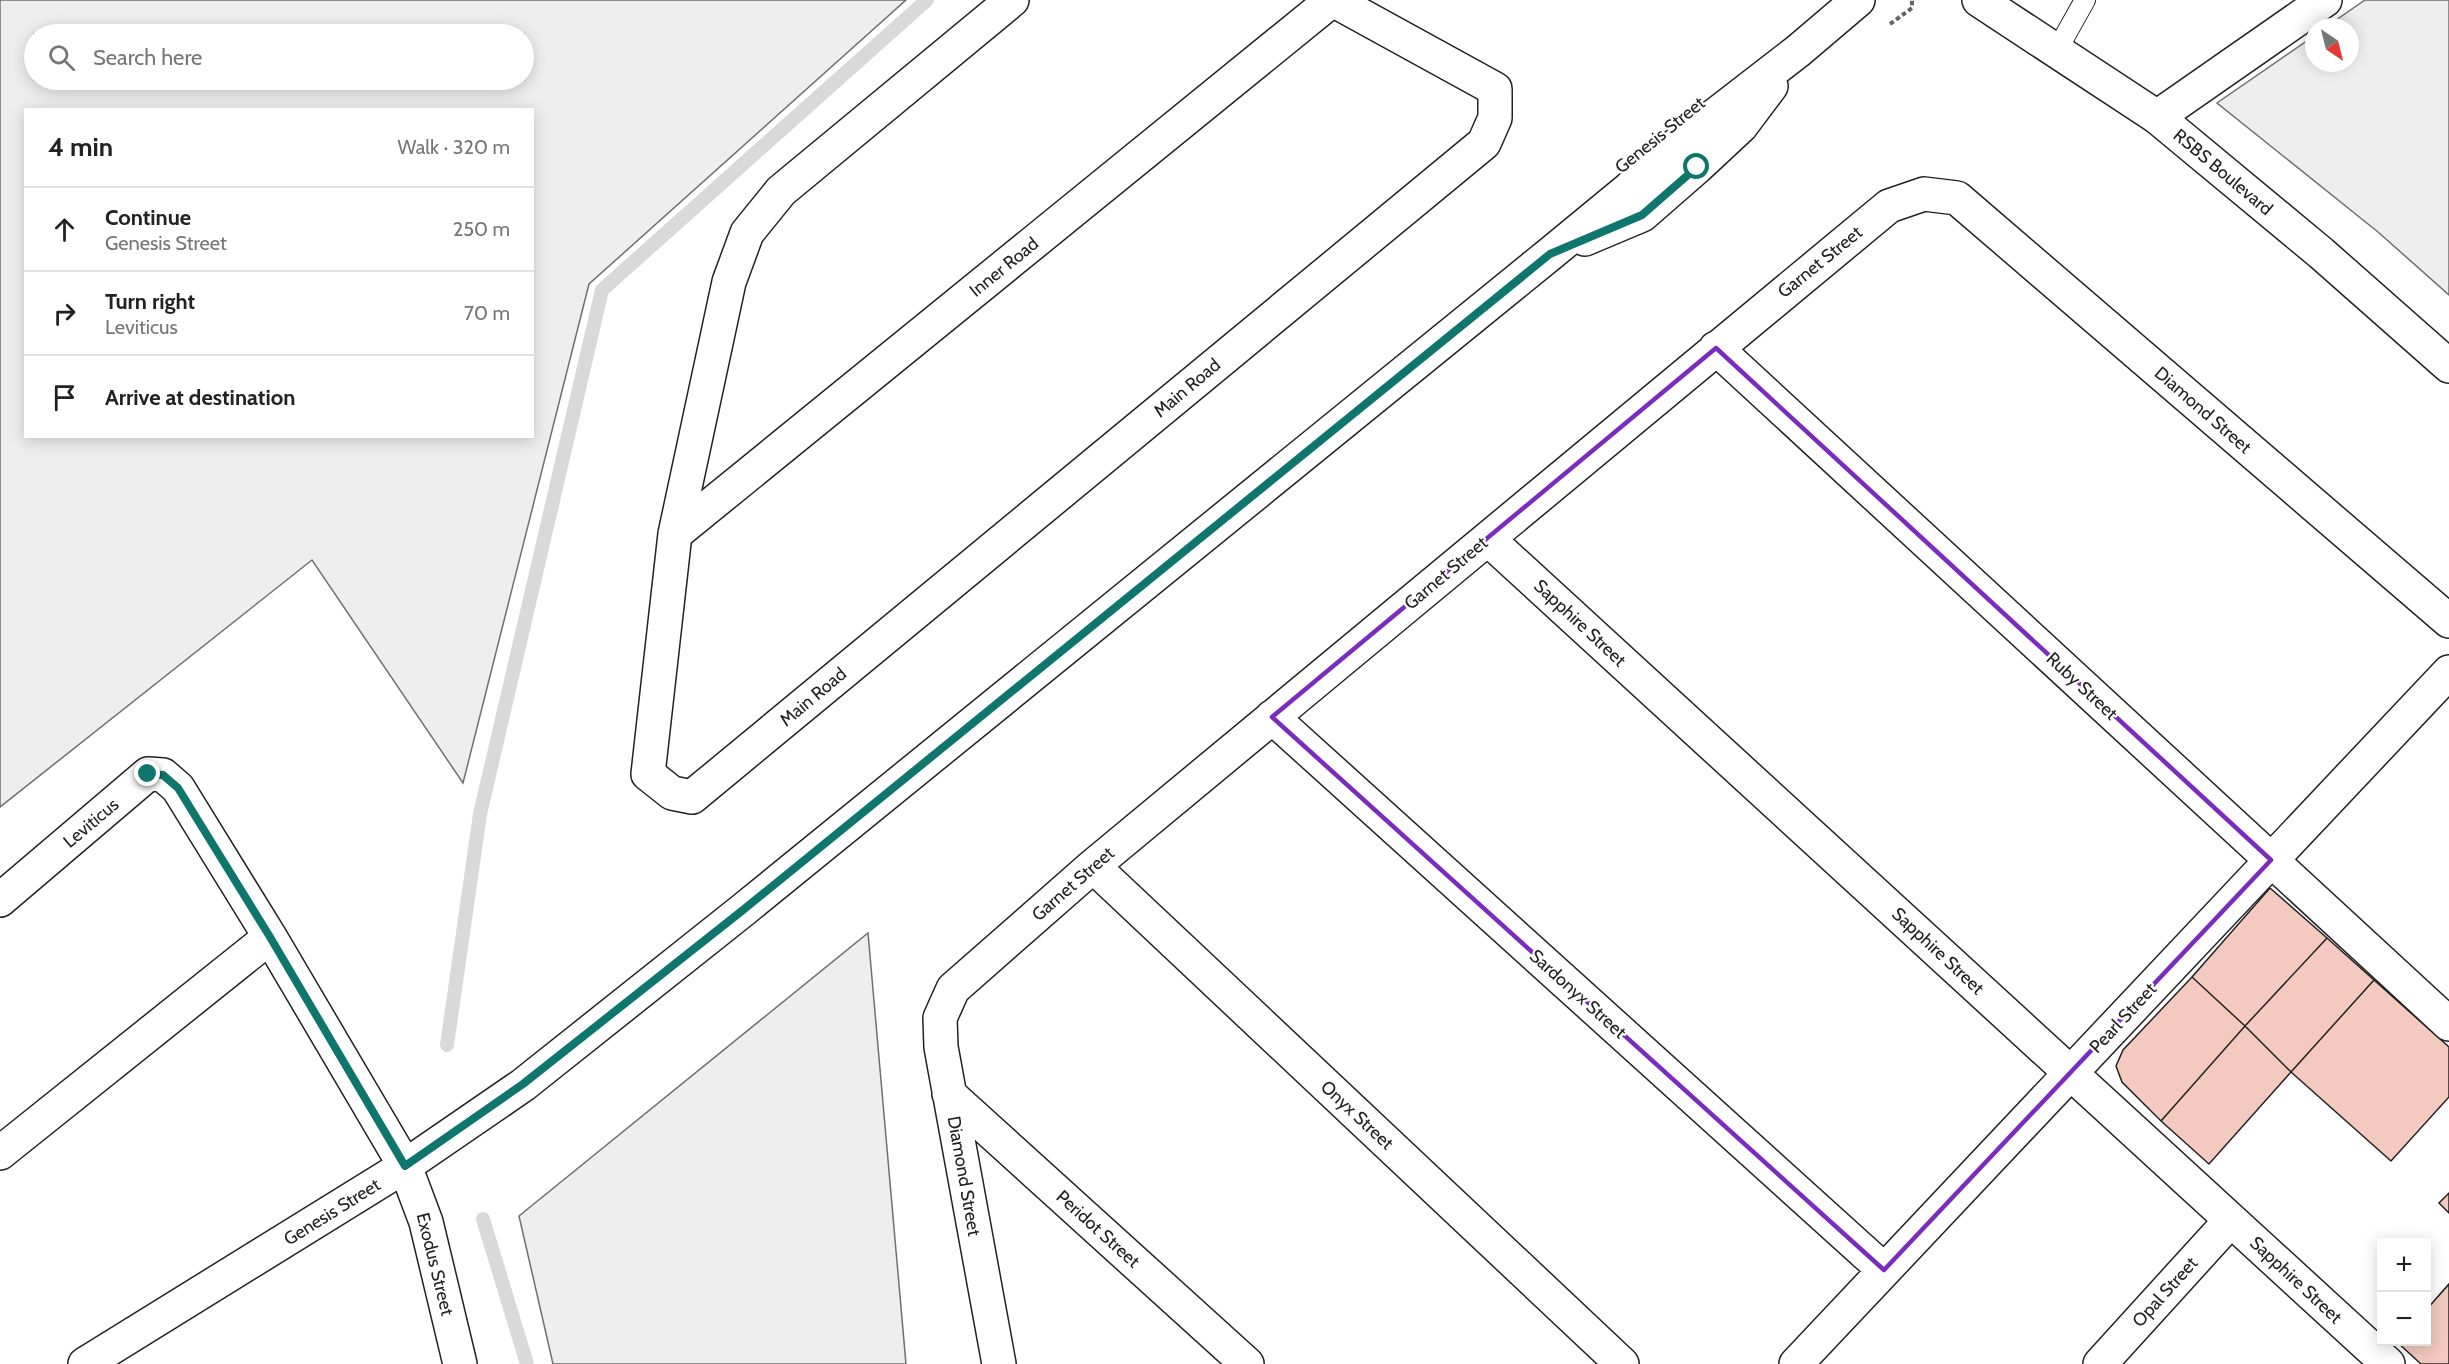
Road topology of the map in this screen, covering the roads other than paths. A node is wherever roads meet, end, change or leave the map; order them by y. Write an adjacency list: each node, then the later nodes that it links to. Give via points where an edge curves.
1 (1012, 0): 14 (street, Main Road, via 781,191 747,233 729,282)
2 (1332, 0): 14 (street, Inner Road); 14 (street, Main Road, via 1495,89 1495,118 1484,143 692,797 672,793 648,774)
3 (1858, 0): 8 (street, Genesis Street)
4 (1979, 0): 7 (street, RSBS Boulevard)
5 (2085, 0): 7 (lane)
6 (2325, 0): 9 (street)
7 (2057, 50): 9 (street, RSBS Boulevard)
8 (1798, 51): 11 (street, Genesis Street, via 1709,95 1655,136 1607,178); 11 (street, Genesis Street, via 1741,126 1642,215)
9 (2157, 117): 13 (street, RSBS Boulevard)
10 (1957, 198): 12 (street, Garnet Street, via 1924,194 1888,206); 16 (street, Diamond Street)
11 (1550, 254): 28 (street, Genesis Street, via 734,918 523,1084)
12 (1716, 348): 15 (street, Garnet Street); 19 (street, Ruby Street)
13 (2449, 366)
14 (675, 534)
15 (1488, 538): 18 (street, Garnet Street); 25 (street, Sapphire Street)
16 (2449, 621)
17 (2449, 672): 19 (street, Pearl Street)
18 (1272, 717): 20 (street, Garnet Street); 30 (street, Sardonyx Street)
19 (2271, 860): 24 (street, Ruby Street); 25 (street, Pearl Street)
20 (1093, 866): 23 (street, Garnet Street); 35 (street, Onyx Street)
21 (0, 900): 22 (street, Leviticus, via 148,774 163,775 178,788)
22 (270, 937): 27 (street); 28 (street, Leviticus)
23 (953, 989): 26 (street, Diamond Street, via 940,1018)
24 (2449, 1024)
25 (2070, 1073): 29 (street, Sapphire Street); 30 (street, Pearl Street)
26 (949, 1094): 33 (street, Diamond Street); 34 (street, Peridot Street)
27 (0, 1153)
28 (405, 1166): 31 (street, Genesis Street); 32 (street, Exodus Street, via 426,1222)
29 (2231, 1220): 37 (street, Opal Street); 38 (street, Sapphire Street)
30 (1884, 1270): 36 (street, Pearl Street)
31 (85, 1364)
32 (460, 1364)
33 (999, 1364)
34 (1247, 1364)
35 (1622, 1364)
36 (1796, 1364)
37 (2100, 1364)
38 (2388, 1364)

